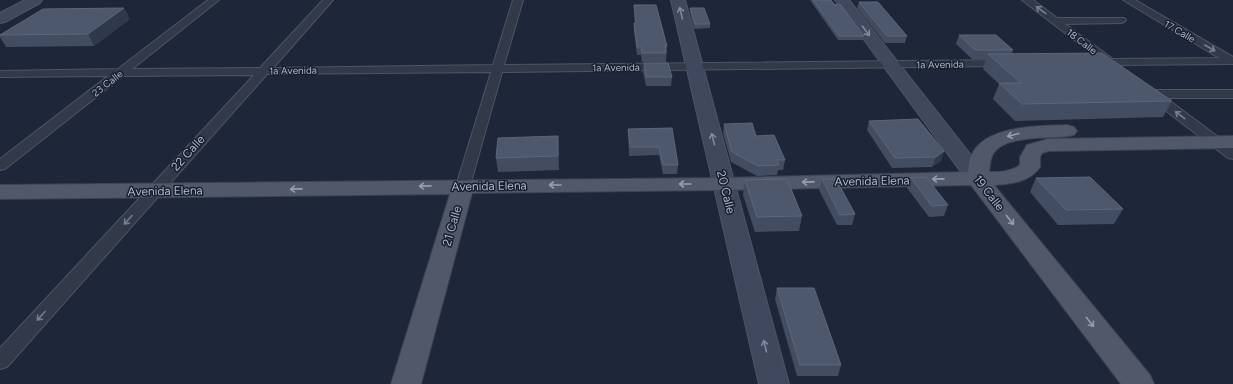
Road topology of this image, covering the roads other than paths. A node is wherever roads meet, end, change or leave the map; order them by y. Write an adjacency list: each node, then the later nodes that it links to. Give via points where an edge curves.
1 (35, 0): 9 (main road)
2 (214, 0): 21 (street, 23 Calle)
3 (328, 0): 19 (street, 22 Calle)
4 (518, 0): 18 (street, 21 Calle)
5 (678, 0): 17 (main road, 20 Calle, one-way to 5)
6 (842, 0): 16 (main road, 19 Calle, one-way to 16)
7 (1027, 0): 11 (street, 18 Calle, one-way to 7)
8 (1128, 0): 12 (street, 17 Calle, one-way to 12)
9 (0, 19)
10 (1120, 20): 11 (street)
11 (1055, 21): 14 (street, 18 Calle)
12 (1233, 61): 14 (street)
13 (1087, 62): 14 (street)
14 (1110, 62): 20 (street, 18 Calle)
15 (1016, 63): 16 (street, 1a Avenida)
16 (891, 64): 17 (street, 1a Avenida); 30 (main road, 19 Calle)
17 (695, 66): 18 (street, 1a Avenida); 31 (main road, 20 Calle, one-way to 17)
18 (498, 68): 19 (street, 1a Avenida); 32 (street, 21 Calle)
19 (262, 71): 21 (street, 1a Avenida); 33 (street, 22 Calle)
20 (1122, 71)
21 (121, 72): 22 (street, 1a Avenida); 29 (street, 23 Calle)
22 (0, 74)
23 (1141, 85): 25 (street)
24 (1233, 94): 25 (street)
25 (1153, 95): 27 (street, one-way to 25)
26 (1233, 131): 27 (main road, Avenida Elena)
27 (1217, 139): 28 (street); 30 (main road, Avenida Elena, via 1048,145 1034,149 1030,157 1030,167 1023,173 1014,177); 30 (main road, Avenida Elena, one-way to 30, via 1052,132 1017,134 1004,138 981,154)
28 (1233, 155)
29 (0, 166)
30 (977, 178): 31 (main road, Avenida Elena, one-way to 31); 38 (main road, 19 Calle, one-way to 38)
31 (724, 184): 32 (main road, Avenida Elena, one-way to 32); 37 (main road, 20 Calle, one-way to 31)
32 (463, 186): 33 (main road, Avenida Elena, one-way to 33); 36 (main road, 21 Calle)
33 (154, 191): 34 (main road, Avenida Elena); 35 (street, 22 Calle, one-way to 35)
34 (0, 192)
35 (0, 361)
36 (406, 384)
37 (774, 384)
38 (1139, 384)

